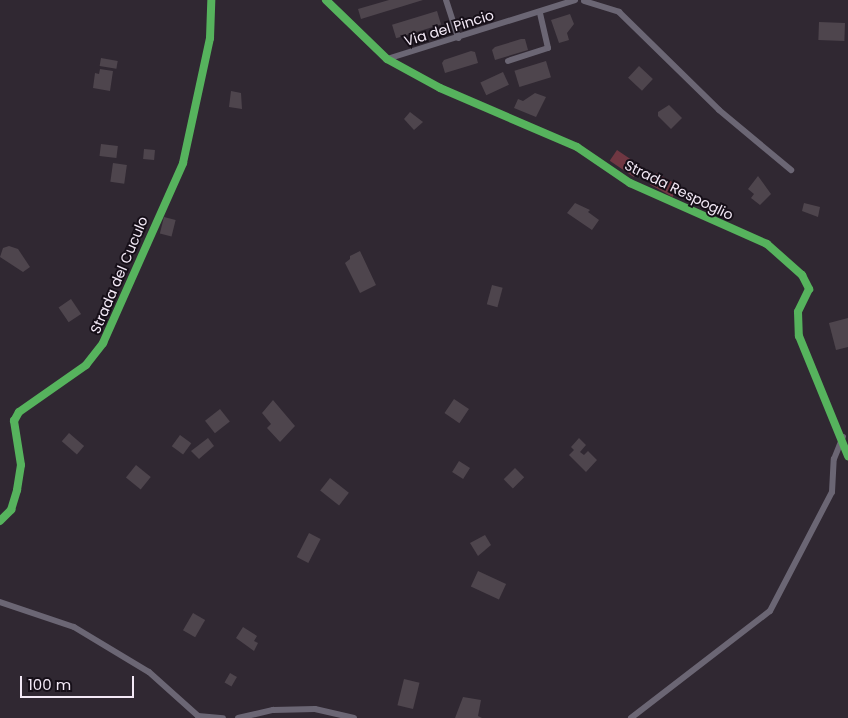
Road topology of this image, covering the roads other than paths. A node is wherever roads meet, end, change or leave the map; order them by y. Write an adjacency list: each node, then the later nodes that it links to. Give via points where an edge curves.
1 (211, 0): 14 (street, Strada del Cuculo, via 210,38 183,163 103,343 86,365 18,412 14,421 20,465 17,490 11,510)
2 (326, 0): 9 (street, Strada Respoglio)
3 (446, 0): 8 (street)
4 (575, 0): 6 (street, Via del Pincio)
5 (586, 0): 6 (street); 11 (street, via 619,12 718,110)
6 (557, 8): 7 (street, Via del Pincio)
7 (540, 13): 8 (street, Via del Pincio); 10 (street, via 548,48)
8 (458, 38): 9 (street, Via del Pincio)
9 (388, 59): 12 (street, Strada Respoglio, via 440,88 577,147 639,187 767,244 802,275 809,289 798,312 799,336)
10 (508, 61)
11 (791, 170)
12 (842, 437): 13 (street, Strada Respoglio); 19 (street, via 834,459 832,492 770,611)
13 (848, 456)
14 (0, 521)
15 (0, 602): 16 (street, via 74,627 150,672 198,716)
16 (223, 718)
17 (238, 718): 18 (street, via 273,710 316,709)
18 (354, 718)
19 (631, 718)

